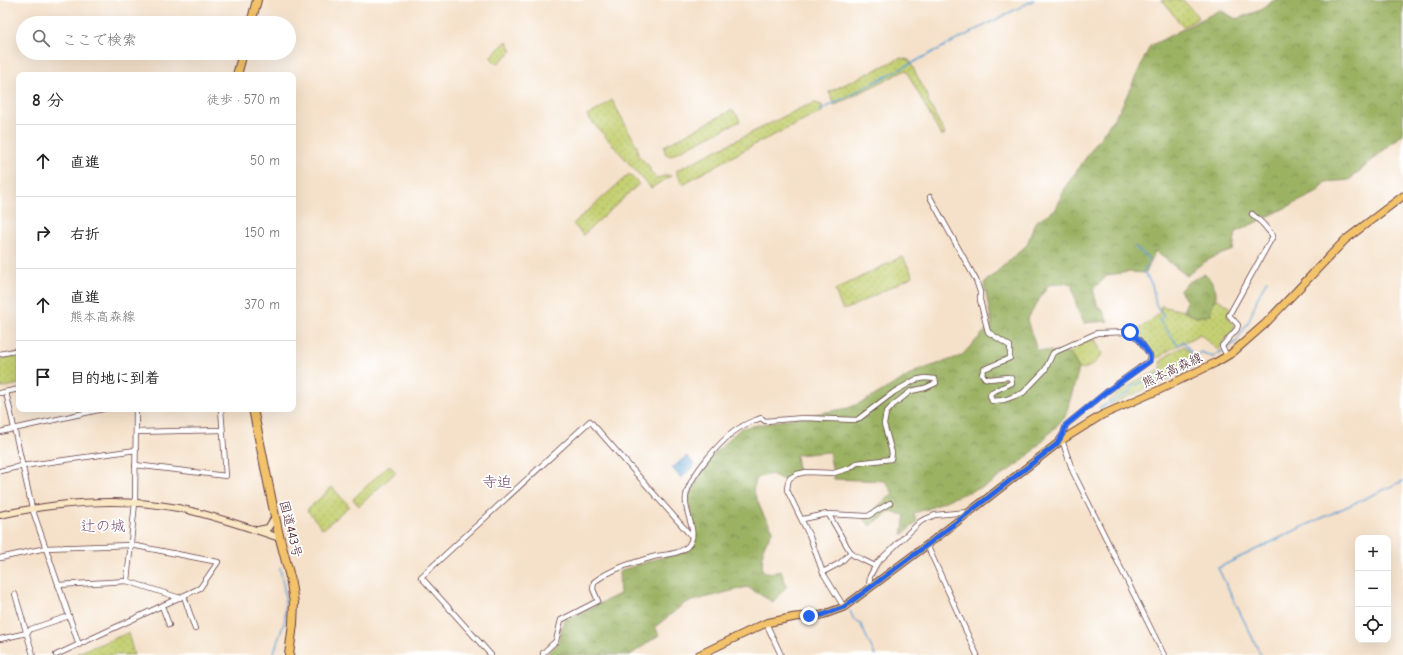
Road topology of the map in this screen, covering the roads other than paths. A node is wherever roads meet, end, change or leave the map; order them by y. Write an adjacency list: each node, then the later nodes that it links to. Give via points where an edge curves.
1 (257, 0): 2 (highway)
2 (253, 16)
3 (241, 60): 4 (highway)
4 (238, 72)
5 (1403, 196): 10 (main road, 熊本高森線, via 1346,240 1265,324)
6 (930, 197): 22 (street, via 976,280 988,332 1010,346 1010,358 984,369 982,374 990,379 1011,378 1012,383 992,392 992,401 1004,400 1023,393 1045,370 1052,353 1097,333 1130,332 1150,355 1150,361 1066,425)
7 (1252, 214): 10 (street, via 1273,236 1229,315 1238,325 1238,329 1222,346)
8 (16, 351): 9 (street)
9 (0, 354)
10 (1227, 356): 22 (main road, 熊本高森線, via 1102,414)
11 (16, 390): 12 (street)
12 (6, 392): 13 (street); 18 (street)
13 (0, 393)
14 (89, 412): 18 (street)
15 (136, 412): 21 (street)
16 (221, 412): 19 (street)
17 (254, 412): 33 (highway, 国道443号)
18 (15, 428): 20 (street); 25 (street)
19 (222, 430): 21 (street); 24 (street, via 226,476)
20 (0, 432)
21 (136, 432): 23 (street)
22 (1060, 442): 30 (main road, 熊本高森線); 67 (street)
23 (136, 450): 24 (street); 25 (street)
24 (135, 465): 27 (street)
25 (22, 466): 26 (street); 29 (street)
26 (0, 471)
27 (135, 503): 29 (street, via 72,503); 35 (street, via 177,508); 38 (street)
28 (890, 503): 32 (street, via 868,516)
29 (32, 508): 31 (street); 40 (street)
30 (970, 512): 39 (main road, 熊本高森線); 43 (street, via 935,515 921,521)
31 (0, 515)
32 (829, 515): 34 (street); 41 (street)
33 (275, 517): 35 (street, via 268,528); 37 (highway, 国道443号)
34 (803, 519): 36 (street, via 787,490 790,478 806,472 834,474 857,463 891,459 892,453 884,424 886,413 911,391 936,383 935,379 915,380 894,392 857,420 803,418 765,421 761,418 740,427 712,452 693,477 685,506 692,526); 44 (street)
35 (257, 531): 37 (street)
36 (692, 537): 62 (street, via 590,421 420,577); 63 (street, via 688,546 678,552 621,567 600,577 594,582 593,589 598,601 561,620 556,641)
37 (280, 538): 61 (highway, 国道443号, via 294,602)
38 (131, 545): 40 (street); 45 (street); 49 (street, via 218,562 200,588)
39 (927, 545): 47 (main road, 熊本高森線); 66 (street)
40 (46, 548): 42 (street); 46 (street)
41 (851, 552): 43 (street); 44 (street, via 840,564)
42 (0, 558)
43 (875, 566): 47 (street, via 870,576)
44 (822, 572): 51 (street)
45 (127, 581): 46 (street); 49 (street)
46 (58, 585): 52 (street)
47 (869, 588): 51 (main road, 熊本高森線)
48 (15, 594): 56 (street)
49 (182, 597): 50 (street); 55 (street)
50 (162, 606): 54 (street); 58 (street)
51 (844, 607): 53 (main road, 熊本高森線, via 822,615)
52 (69, 616): 56 (street, via 31,629); 58 (street)
53 (766, 623): 64 (main road, 熊本高森線); 65 (street)
54 (169, 625)
55 (195, 629)
56 (27, 634): 57 (street); 59 (street)
57 (0, 639)
58 (79, 645): 60 (street)
59 (33, 655)
60 (57, 655)
61 (289, 655)
62 (491, 655)
63 (543, 655)
64 (699, 655)
65 (781, 655)
66 (977, 655)
67 (1164, 655)

